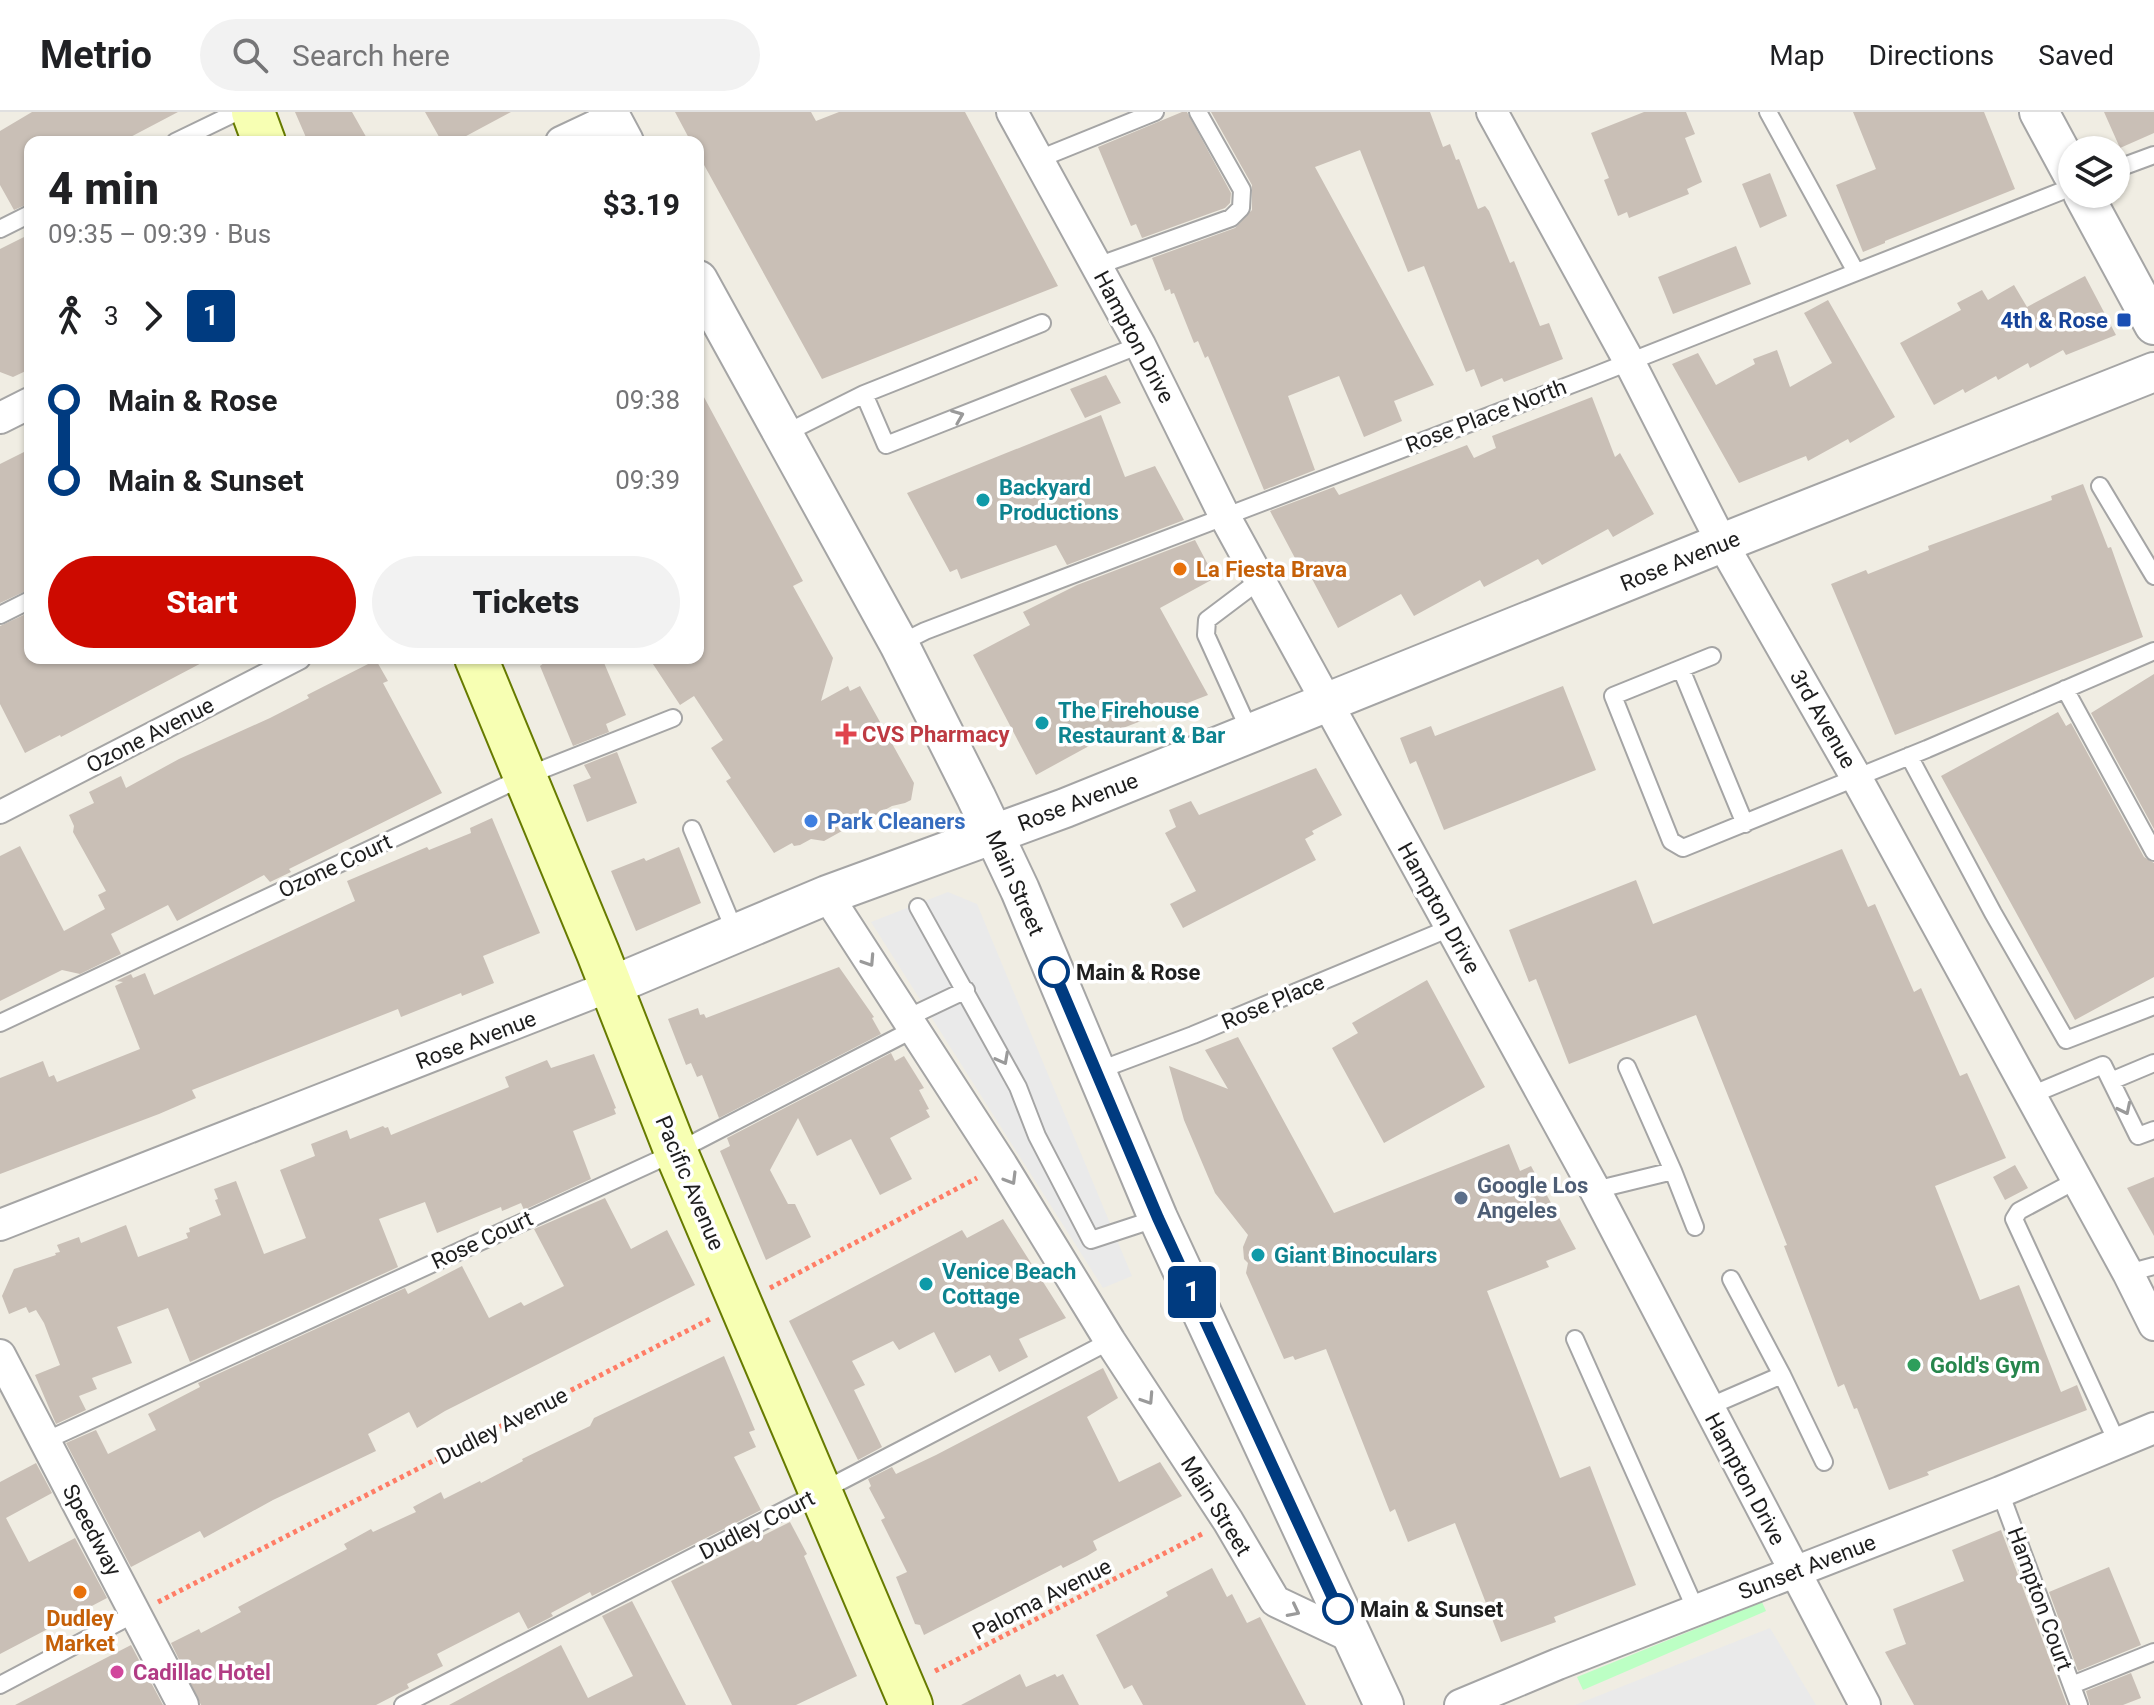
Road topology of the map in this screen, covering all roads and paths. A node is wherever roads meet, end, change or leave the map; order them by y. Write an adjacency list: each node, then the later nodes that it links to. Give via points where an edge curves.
1 (237, 112): 10 (lane)
2 (253, 112): 11 (main road)
3 (1012, 112): 15 (street, Hampton Drive)
4 (1155, 112): 15 (lane)
5 (1198, 112): 21 (lane, via 1242,190 1241,208 1231,218)
6 (1492, 112): 27 (street, 3rd Avenue)
7 (1768, 112): 22 (lane)
8 (2039, 112): 13 (street)
9 (615, 124): 12 (street)
10 (187, 136)
11 (262, 136)
12 (579, 136)
13 (2058, 147)
14 (2154, 155): 16 (lane)
15 (1039, 159): 21 (street, Hampton Drive)
16 (2130, 164)
17 (2058, 193): 22 (lane, Rose Place North)
18 (2091, 208): 25 (street)
19 (24, 217): 20 (lane)
20 (0, 229)
21 (1097, 266): 26 (street, Hampton Drive)
22 (1856, 272): 27 (lane, Rose Place North)
23 (704, 291): 32 (street, Main Street)
24 (1042, 323): 29 (lane)
25 (2154, 325)
26 (1140, 345): 29 (lane, one-way to 26, via 886,445); 34 (street, Hampton Drive)
27 (1629, 361): 34 (lane, Rose Place North); 35 (street, 3rd Avenue)
28 (2154, 372): 35 (street, Rose Avenue)
29 (864, 394): 32 (lane)
30 (24, 406): 31 (street)
31 (0, 418)
32 (784, 434): 40 (street, Main Street)
33 (2100, 486): 36 (lane)
34 (1224, 515): 37 (street, Hampton Drive); 40 (lane, Rose Place North)
35 (1722, 543): 47 (street, Rose Avenue); 52 (street, 3rd Avenue)
36 (2154, 576)
37 (1260, 580): 47 (street, Hampton Drive); 49 (lane, via 1207,620 1206,635)
38 (24, 603): 39 (lane)
39 (0, 615)
40 (899, 644): 56 (street, Main Street)
41 (2154, 651): 46 (lane)
42 (1712, 656): 45 (lane)
43 (287, 664): 53 (street, Ozone Avenue)
44 (479, 664): 51 (main road, Pacific Avenue)
45 (1681, 669): 54 (lane); 54 (lane, via 1613,696 1671,841 1683,848)
46 (2065, 689): 50 (lane); 57 (lane)
47 (1327, 703): 49 (street, Rose Avenue); 60 (street, Hampton Drive)
48 (673, 718): 51 (lane, Ozone Court)
49 (1251, 734): 56 (street, Rose Avenue)
50 (1909, 756): 52 (lane); 64 (lane, via 2066,1040)
51 (526, 776): 62 (main road, Pacific Avenue); 65 (lane, Ozone Court)
52 (1856, 777): 54 (lane); 71 (street, 3rd Avenue)
53 (0, 812)
54 (1745, 824)
55 (692, 829): 61 (lane)
56 (993, 833): 58 (street, Rose Avenue); 69 (street, Main Street)
57 (2154, 852)
58 (827, 895): 61 (street, Rose Avenue); 66 (street, Main Street, one-way to 66)
59 (918, 907): 63 (lane)
60 (1450, 928): 69 (lane, Rose Place); 77 (street, Hampton Drive)
61 (736, 934): 62 (street, Rose Avenue)
62 (611, 986): 73 (main road, Pacific Avenue); 79 (street, Rose Avenue)
63 (966, 990): 66 (lane, Rose Court); 78 (lane, one-way to 78, via 1091,1240)
64 (2154, 1006)
65 (0, 1023)
66 (910, 1024): 73 (lane, Rose Court); 74 (street, Main Street)
67 (2154, 1063): 70 (lane)
68 (1627, 1067): 75 (lane)
69 (1095, 1072): 78 (street, Main Street)
70 (2111, 1081): 71 (lane, via 2103,1065); 72 (lane, one-way to 72, via 2138,1136)
71 (2031, 1095): 76 (street, 3rd Avenue)
72 (2154, 1130)
73 (676, 1152): 83 (main road, Pacific Avenue); 91 (lane, Rose Court)
74 (1002, 1165): 83 (path, Dudley Avenue); 86 (street, Main Street, one-way to 86)
75 (1673, 1171): 77 (lane); 80 (lane)
76 (2077, 1180): 81 (street, 3rd Avenue); 92 (lane, via 2019,1211 2014,1219)
77 (1595, 1190): 89 (street, Hampton Drive)
78 (1158, 1218): 100 (street, Main Street)
79 (0, 1225)
80 (1695, 1227)
81 (2141, 1270): 84 (street, 3rd Avenue)
82 (1731, 1279): 88 (lane)
83 (741, 1303): 94 (main road, Pacific Avenue); 99 (path, Dudley Avenue)
84 (2154, 1325)
85 (1575, 1339): 98 (lane)
86 (1110, 1341): 94 (lane, Dudley Court); 96 (street, Main Street, one-way to 96)
87 (2, 1362): 91 (street, Speedway)
88 (1782, 1375): 89 (lane); 93 (lane)
89 (1708, 1407): 97 (street, Hampton Drive)
90 (2154, 1428): 92 (street, Sunset Avenue)
91 (45, 1441): 99 (street, Speedway)
92 (2117, 1442): 95 (street, Sunset Avenue)
93 (1824, 1462)
94 (822, 1491): 104 (main road, Pacific Avenue); 106 (lane, Dudley Court)
95 (2000, 1492): 97 (street, Sunset Avenue); 103 (lane, Hampton Court)
96 (1228, 1521): 100 (street, Main Street, one-way to 100, via 1275,1601); 104 (path, Paloma Avenue)
97 (1794, 1571): 98 (street, Sunset Avenue); 109 (street, Hampton Drive)
98 (1696, 1610): 108 (street, Sunset Avenue)
99 (136, 1613): 102 (lane); 105 (street, Speedway)
100 (1351, 1637): 107 (street, Main Street)
101 (2154, 1652): 103 (lane)
102 (0, 1685)
103 (2072, 1685): 110 (lane, Hampton Court)
104 (908, 1696)
105 (183, 1705)
106 (403, 1705)
107 (1384, 1705)
108 (1460, 1705)
109 (1865, 1705)
110 (2079, 1705)

